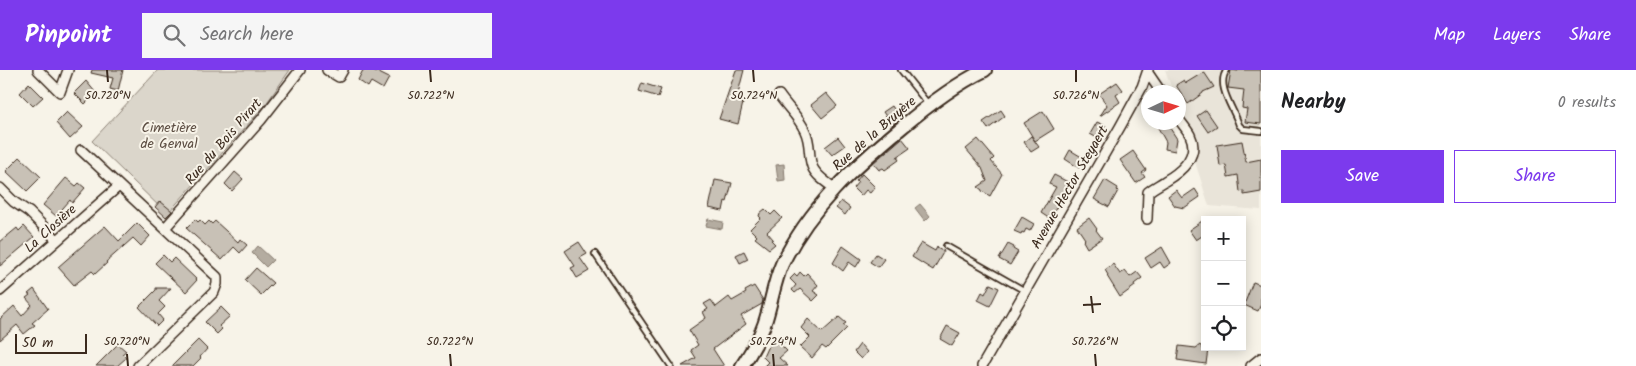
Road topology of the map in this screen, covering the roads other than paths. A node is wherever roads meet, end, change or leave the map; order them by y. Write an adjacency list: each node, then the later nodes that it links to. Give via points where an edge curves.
1 (38, 70): 2 (street, via 60,92)
2 (68, 70)
3 (300, 70): 20 (street, Rue du Bois Pirart, via 261,120)
4 (327, 70): 5 (street, via 339,76)
5 (343, 70)
6 (901, 70): 12 (lane)
7 (1226, 70): 14 (lane, via 1223,88 1238,125 1243,129)
8 (981, 71): 12 (main road, Rue de la Bruyère)
9 (1148, 72): 10 (street); 25 (street, Avenue Hector Steyaert)
10 (1156, 85)
11 (779, 95): 18 (street, via 805,131 812,167)
12 (929, 106): 18 (main road, Rue de la Bruyère, via 869,154)
13 (1186, 129): 19 (street, via 1194,146 1192,154 1178,173 1148,192)
14 (1261, 131)
15 (81, 150): 16 (street)
16 (119, 186): 20 (street); 21 (street, La Closière)
17 (0, 188): 21 (street)
18 (834, 188): 29 (main road, Rue de la Bruyère, via 790,250 778,273 766,320); 30 (main road, Rue de la Bruyère, via 790,265 766,340)
19 (1147, 219)
20 (165, 228): 27 (street, via 216,277 218,284 214,292)
21 (57, 240): 24 (street, La Closière)
22 (946, 246): 25 (lane)
23 (595, 254): 28 (lane)
24 (0, 291)
25 (1026, 292): 31 (street, Avenue Hector Steyaert)
26 (1261, 358): 32 (street)
27 (138, 366)
28 (671, 366)
29 (742, 366)
30 (751, 366)
31 (982, 366)
32 (1251, 366)

